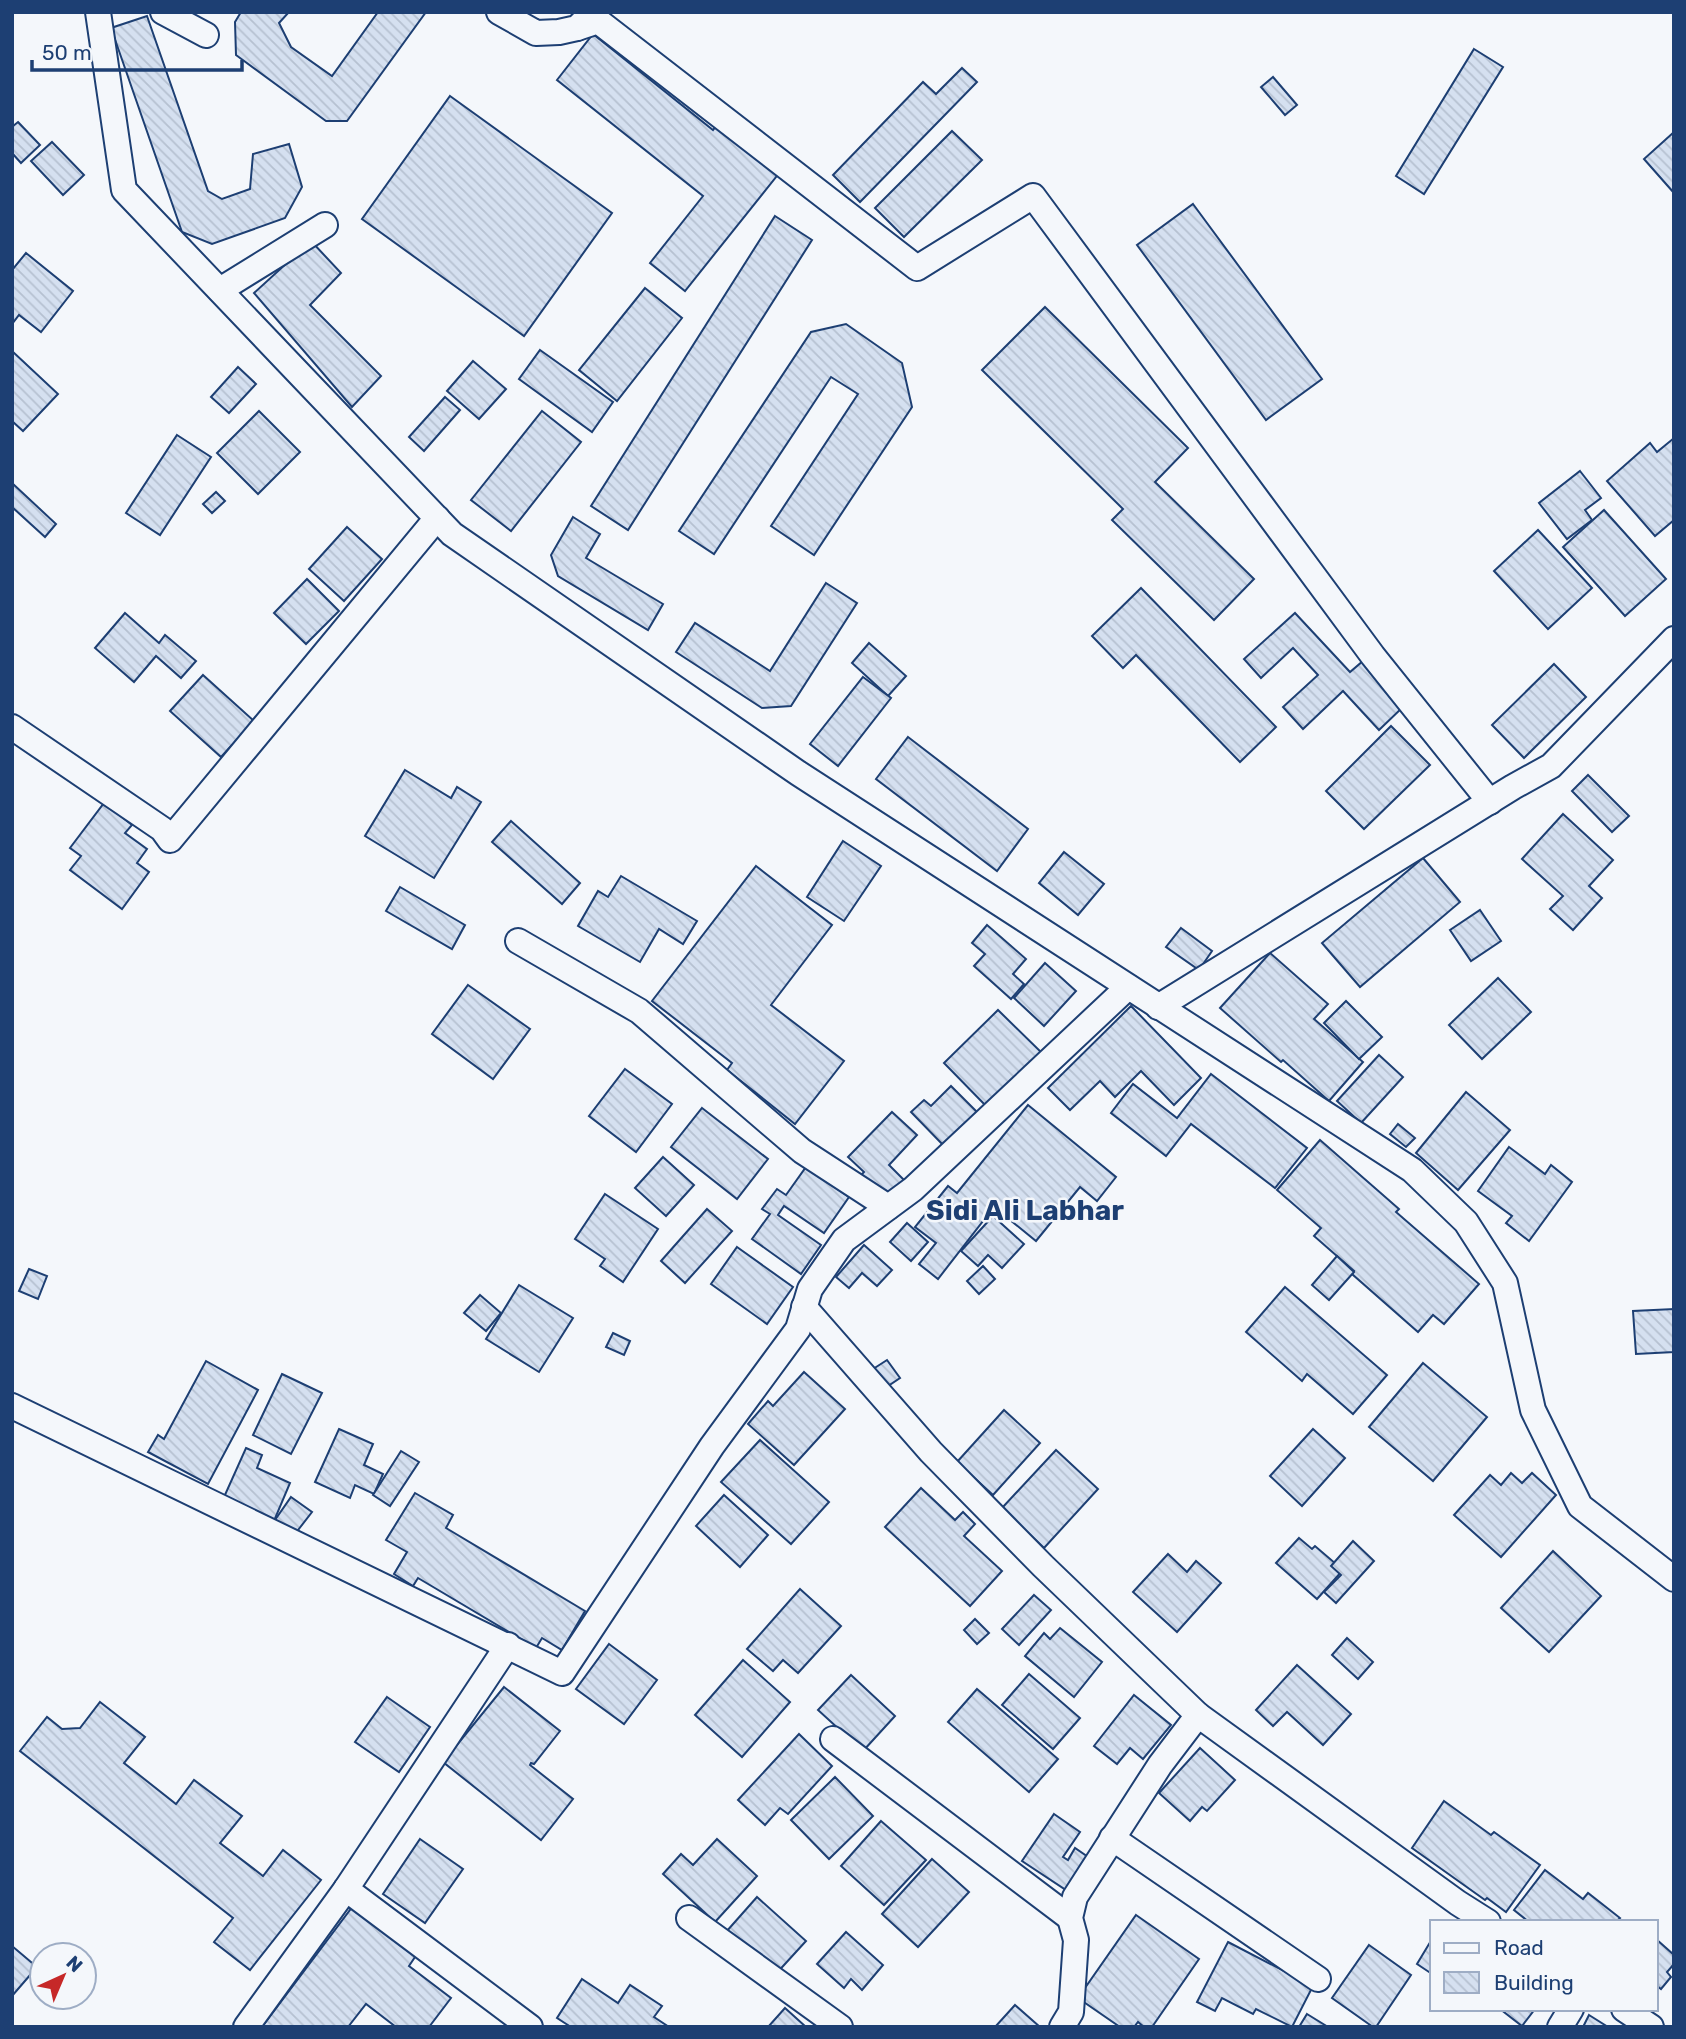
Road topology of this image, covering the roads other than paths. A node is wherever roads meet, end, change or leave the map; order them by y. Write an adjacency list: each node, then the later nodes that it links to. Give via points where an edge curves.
1 (98, 12): 7 (street, via 124,190)
2 (163, 12): 5 (street)
3 (499, 12): 4 (street, via 536,33 559,32)
4 (585, 20): 11 (street, via 598,21 917,268 1033,196 1373,656)
5 (206, 35)
6 (325, 225): 7 (street)
7 (220, 290): 8 (street)
8 (437, 518): 10 (street, via 170,840 162,829); 13 (street, via 452,534 798,773)
9 (1674, 639): 11 (street, via 1551,766)
10 (12, 727)
11 (1490, 802): 14 (street)
12 (518, 941): 15 (street, via 639,1010 802,1152)
13 (1128, 987): 14 (street); 15 (street, via 913,1189)
14 (1158, 1007): 18 (street, via 1412,1170 1466,1222 1505,1283 1533,1410 1580,1506)
15 (888, 1207): 16 (street, via 844,1240 810,1289)
16 (807, 1320): 19 (street, via 712,1446 562,1673); 20 (street, via 931,1452)
17 (12, 1406): 19 (street)
18 (1674, 1579)
19 (508, 1645): 23 (street)
20 (1198, 1715): 22 (street); 26 (street)
21 (833, 1739): 24 (street)
22 (1112, 1838): 24 (street, via 1075,1897); 27 (street)
23 (346, 1889): 30 (street); 31 (street)
24 (1070, 1917): 33 (street, via 1076,1940 1071,2012)
25 (689, 1918): 32 (street)
26 (1485, 1920)
27 (1318, 1979)
28 (1570, 2011): 34 (street)
29 (1627, 2011): 35 (street)
30 (246, 2027)
31 (530, 2027)
32 (839, 2027)
33 (1062, 2027)
34 (1560, 2027)
35 (1651, 2027)

